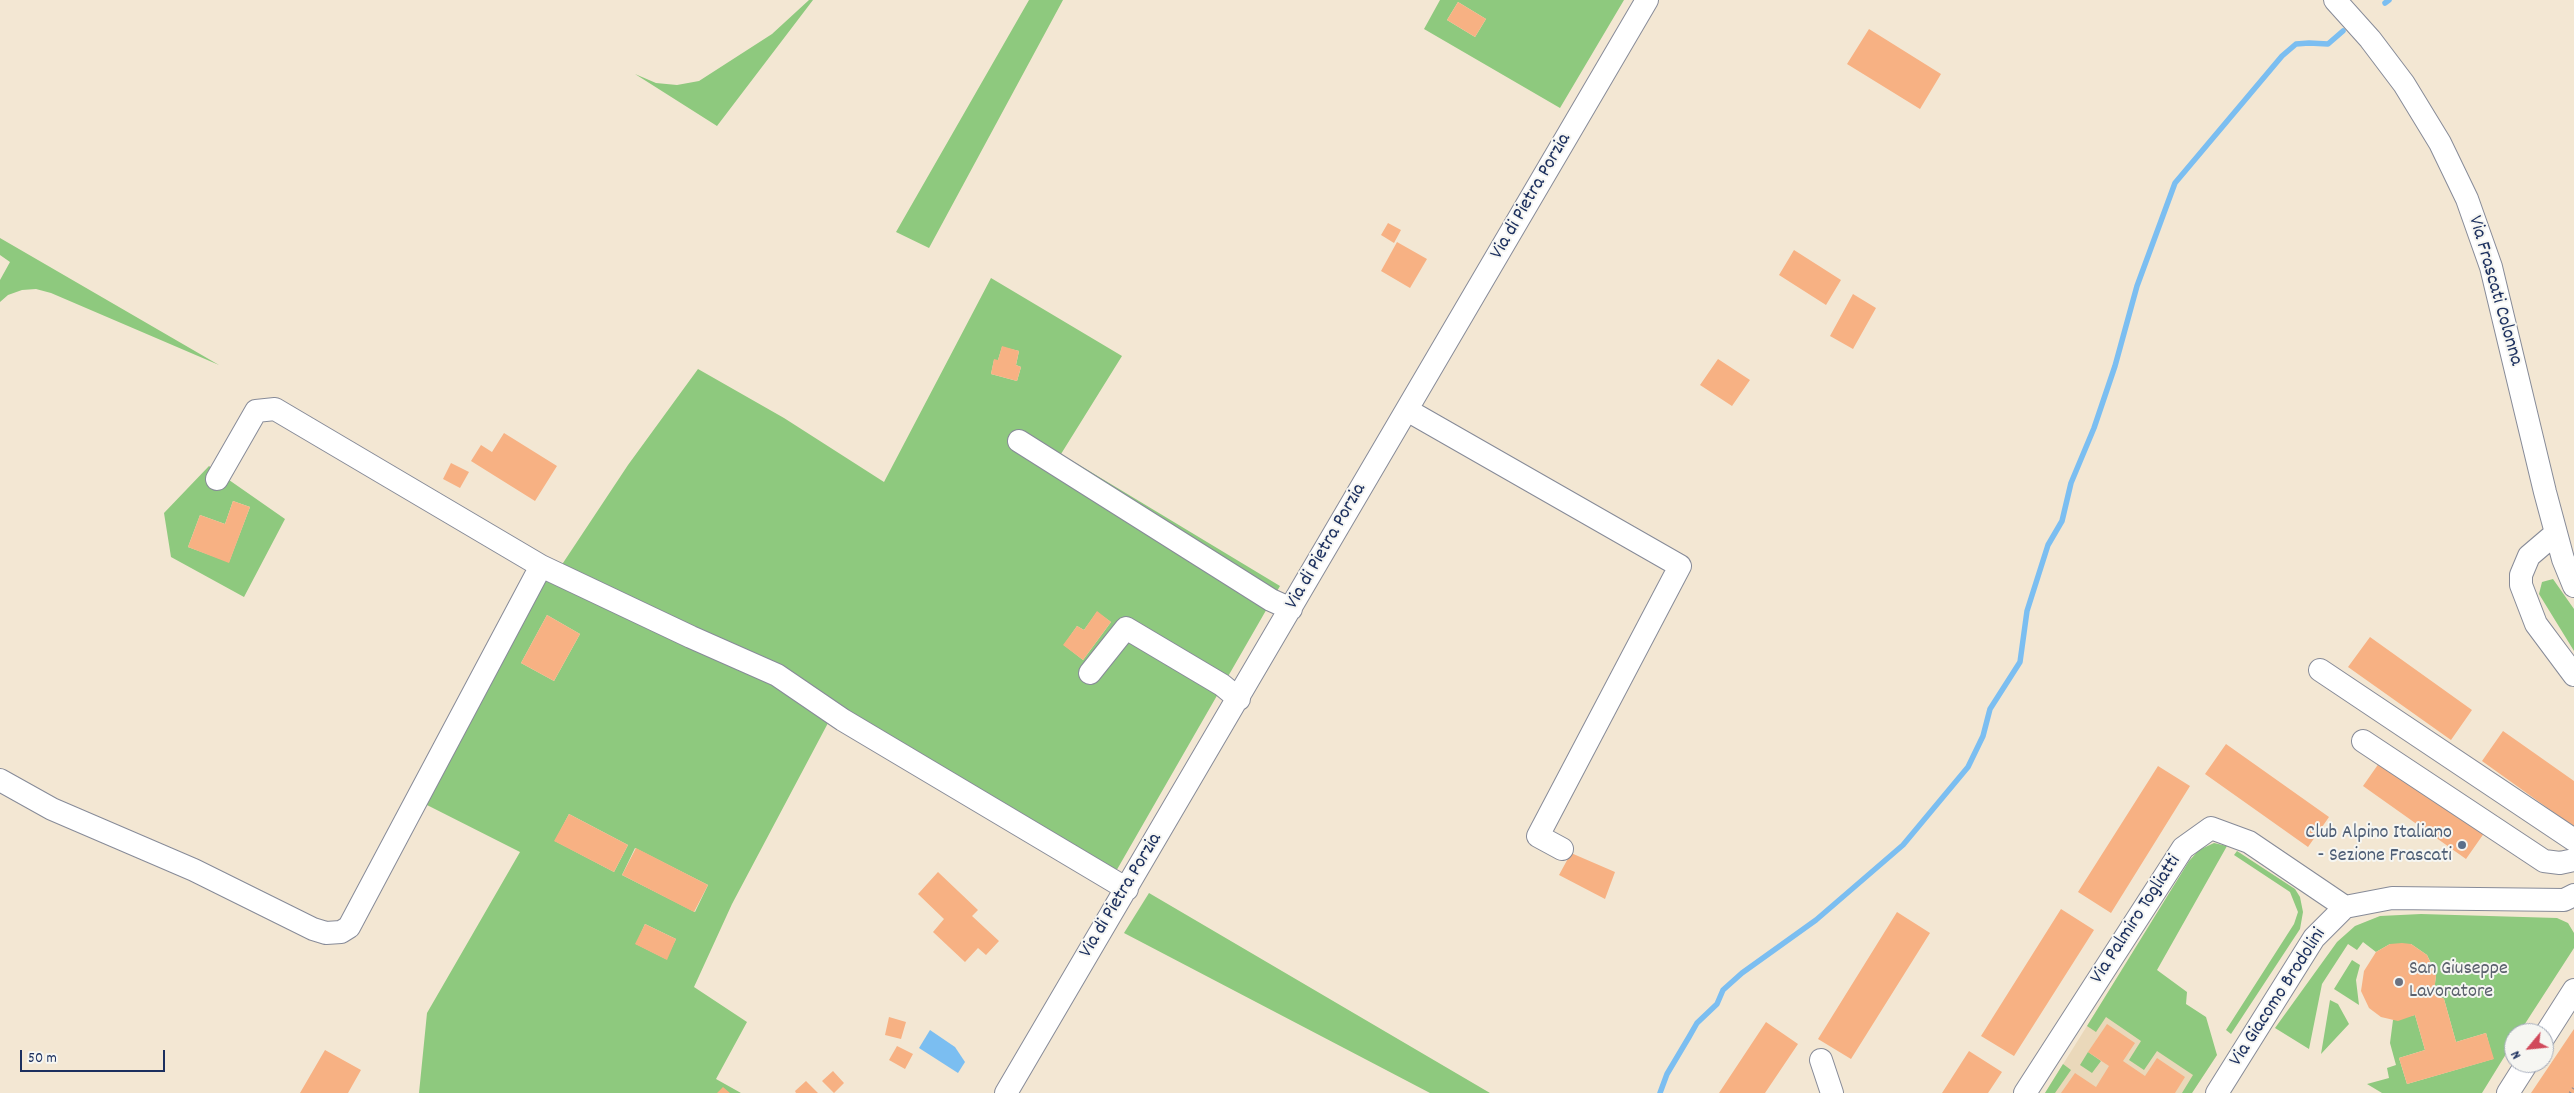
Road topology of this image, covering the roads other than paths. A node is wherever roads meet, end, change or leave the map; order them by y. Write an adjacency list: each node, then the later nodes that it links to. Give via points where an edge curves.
1 (1647, 0): 3 (street, Via di Pietra Porzia)
2 (2334, 0): 6 (street, Via Frascati Colonna, via 2379,50 2404,84 2436,135 2467,199 2487,252 2499,297)
3 (1407, 410): 9 (street, Via di Pietra Porzia); 17 (street, via 1680,566 1538,836)
4 (1019, 441): 9 (street, via 1271,600)
5 (217, 479): 7 (street, via 256,411 275,409)
6 (2556, 533): 8 (street, Via Frascati Colonna); 12 (street, via 2529,556 2521,575 2521,586 2536,624)
7 (541, 566): 15 (street, via 349,926 341,932 326,933 313,929 194,870 52,808); 19 (street, via 777,675 843,720)
8 (2574, 586)
9 (1291, 609): 13 (street, Via di Pietra Porzia)
10 (2320, 670): 16 (street)
11 (1090, 673): 13 (street, via 1126,628 1222,684)
12 (2574, 675)
13 (1234, 706): 19 (street, Via di Pietra Porzia)
14 (2363, 741): 18 (street, via 2544,860 2560,863)
15 (0, 780)
16 (2574, 840)
17 (1562, 849)
18 (2574, 860)
19 (1131, 883): 26 (street, Via di Pietra Porzia)
20 (2571, 901): 21 (street, via 2392,898)
21 (2345, 907): 28 (street, Via Palmiro Togliatti, via 2249,842 2211,828 2183,848); 29 (street, Via Giacomo Brodolini, via 2314,938)
22 (2574, 990): 23 (street)
23 (2553, 1023)
24 (1820, 1060): 27 (street)
25 (2521, 1073): 30 (street)
26 (1006, 1093)
27 (1832, 1093)
28 (2025, 1093)
29 (2217, 1093)
30 (2508, 1093)

